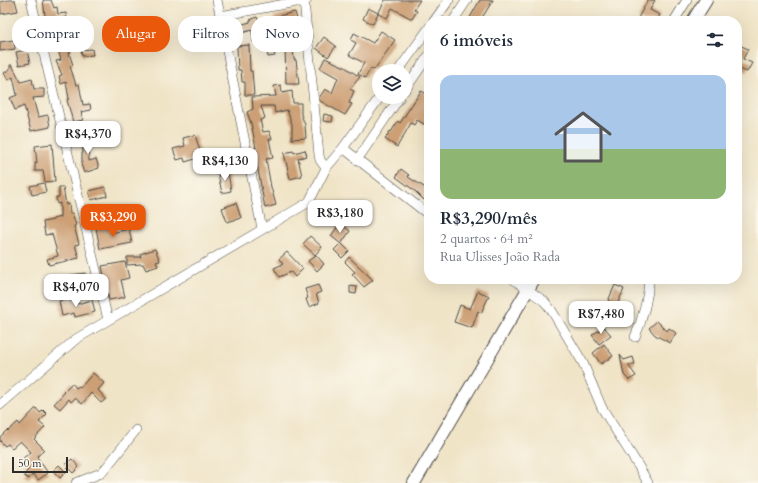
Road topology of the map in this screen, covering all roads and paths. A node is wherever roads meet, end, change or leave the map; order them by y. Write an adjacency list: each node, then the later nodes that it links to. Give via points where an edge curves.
1 (31, 0): 30 (street)
2 (217, 0): 9 (street)
3 (306, 0): 8 (street); 23 (street, via 319,155)
4 (467, 0): 11 (street)
5 (687, 0): 12 (street)
6 (706, 0): 13 (main road)
7 (446, 1): 10 (street)
8 (284, 2): 9 (street)
9 (220, 16)
10 (437, 16)
11 (456, 16)
12 (677, 16)
13 (696, 16)
14 (424, 35): 17 (street)
15 (227, 52): 25 (street)
16 (424, 62): 18 (street)
17 (403, 64)
18 (412, 80)
19 (375, 104): 21 (street)
20 (395, 104): 22 (street)
21 (343, 148): 22 (street); 23 (street)
22 (357, 160): 24 (street)
23 (326, 168): 25 (street, via 308,202)
24 (424, 211)
25 (262, 228): 30 (street)
26 (519, 284): 29 (street)
27 (531, 284): 29 (main road)
28 (649, 284): 31 (street, via 643,317)
29 (527, 290): 35 (main road); 36 (street, via 544,301 552,311 583,363 602,408)
30 (108, 320): 32 (street, via 76,339)
31 (634, 336)
32 (0, 405)
33 (136, 430): 34 (street, via 105,469)
34 (76, 483)
35 (414, 483)
36 (648, 483)

